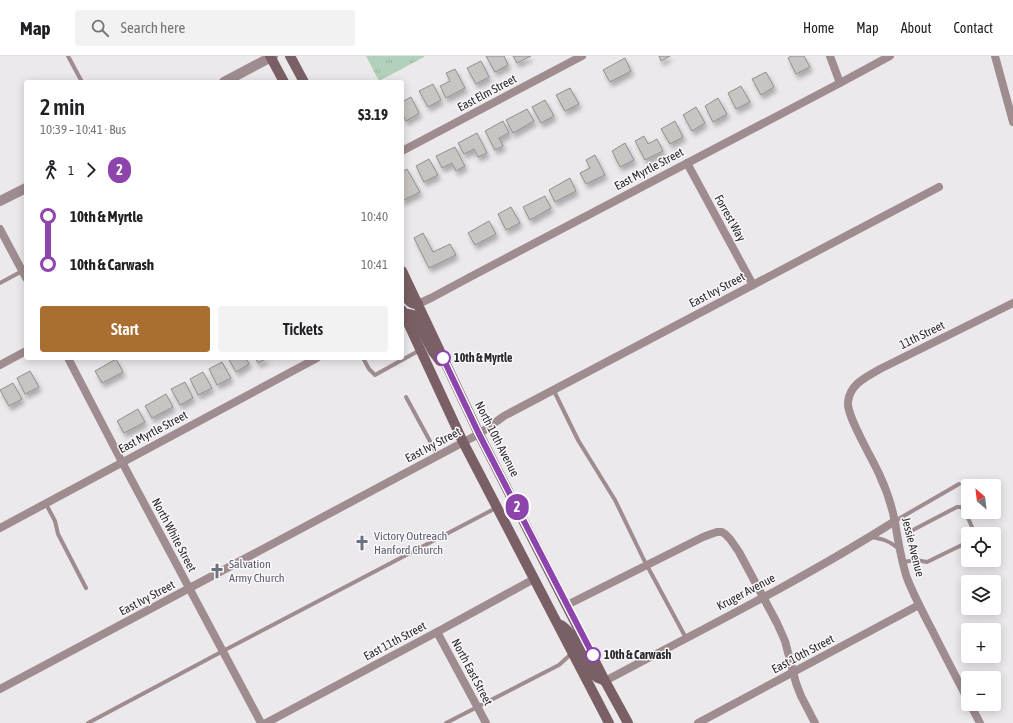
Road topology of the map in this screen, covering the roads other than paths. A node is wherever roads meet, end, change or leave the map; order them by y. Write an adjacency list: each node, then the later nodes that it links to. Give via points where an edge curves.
1 (68, 56): 8 (lane)
2 (271, 56): 9 (street); 10 (main road)
3 (290, 56): 11 (main road)
4 (582, 56): 14 (street, East Elm Street)
5 (830, 56): 12 (street)
6 (890, 56): 12 (street, East Myrtle Street)
7 (995, 56): 13 (street)
8 (81, 80)
9 (228, 80)
10 (283, 80)
11 (303, 80)
12 (840, 83): 15 (street, East Myrtle Street)
13 (1013, 122)
14 (404, 150)
15 (687, 163): 24 (street, Forrest Way); 27 (street, East Myrtle Street)
16 (939, 187): 24 (street, East Ivy Street)
17 (24, 189): 18 (street)
18 (0, 201)
19 (0, 229): 20 (street)
20 (24, 271)
21 (24, 273): 23 (lane)
22 (404, 275): 27 (main road, North 10th Avenue)
23 (0, 283)
24 (753, 285): 39 (street, East Ivy Street)
25 (404, 292): 27 (main road, via 411,303)
26 (1013, 303): 40 (street, 11th Street, via 880,369 860,381)
27 (418, 304): 38 (main road, North 10th Avenue)
28 (404, 313): 38 (main road, via 416,319 433,352)
29 (404, 316): 30 (main road)
30 (420, 350): 32 (lane); 43 (main road)
31 (24, 352): 37 (street)
32 (404, 359)
33 (69, 360): 45 (street, North White Street)
34 (313, 360): 45 (street, East Myrtle Street)
35 (364, 360): 36 (lane, via 375,375)
36 (402, 360)
37 (0, 365)
38 (450, 372): 42 (main road, North 10th Avenue)
39 (554, 391): 42 (street, East Ivy Street, via 504,416); 57 (lane, via 578,440 615,500)
40 (849, 396): 49 (street, Jessie Avenue, via 848,409 880,476)
41 (406, 397): 44 (lane)
42 (479, 434): 43 (street, East Ivy Street); 62 (main road, North 10th Avenue)
43 (463, 442): 44 (street, East Ivy Street); 48 (main road)
44 (438, 456): 60 (street, East Ivy Street)
45 (122, 462): 47 (street, East Myrtle Street); 60 (street, North White Street)
46 (959, 484): 49 (lane)
47 (45, 504): 51 (street, East Myrtle Street); 59 (lane)
48 (497, 508): 58 (main road); 67 (lane)
49 (895, 521): 52 (street, Kruger Avenue); 54 (street, Jessie Avenue)
50 (972, 527): 55 (lane, via 965,511 957,507 911,531 908,538)
51 (0, 528)
52 (870, 536): 54 (lane, via 883,538); 61 (street, Kruger Avenue)
53 (961, 545): 55 (lane, via 927,562)
54 (899, 550): 56 (street, Jessie Avenue)
55 (916, 560): 56 (lane)
56 (902, 562): 63 (street, Jessie Avenue)
57 (647, 565): 61 (street, via 703,537 722,532 739,552); 62 (street); 66 (lane)
58 (534, 578): 64 (main road); 65 (street, East 11th Street)
59 (86, 588)
60 (189, 589): 67 (street, North White Street); 72 (street, East Ivy Street)
61 (762, 597): 66 (street, Kruger Avenue); 69 (street, via 785,641)
62 (567, 605): 70 (main road, North 10th Avenue)
63 (919, 605): 69 (street, East 10th Street); 71 (street, Jessie Avenue)
64 (556, 622): 68 (main road); 70 (main road, via 566,628 593,674)
65 (437, 632): 73 (street, North East Street); 77 (street, East 11th Street)
66 (686, 638): 70 (street, Kruger Avenue)
67 (223, 651): 75 (lane); 76 (street, North White Street)
68 (572, 653): 73 (lane, via 559,665); 80 (main road)
69 (793, 673): 82 (street, East 10th Street); 83 (street)
70 (606, 680): 81 (main road, North 10th Avenue)
71 (961, 686)
72 (0, 689)
73 (477, 706): 78 (lane); 79 (street, North East Street)
74 (974, 711): 84 (street)
75 (88, 723)
76 (261, 723)
77 (266, 723)
78 (446, 723)
79 (486, 723)
80 (609, 723)
81 (628, 723)
82 (698, 723)
83 (815, 723)
84 (980, 723)

